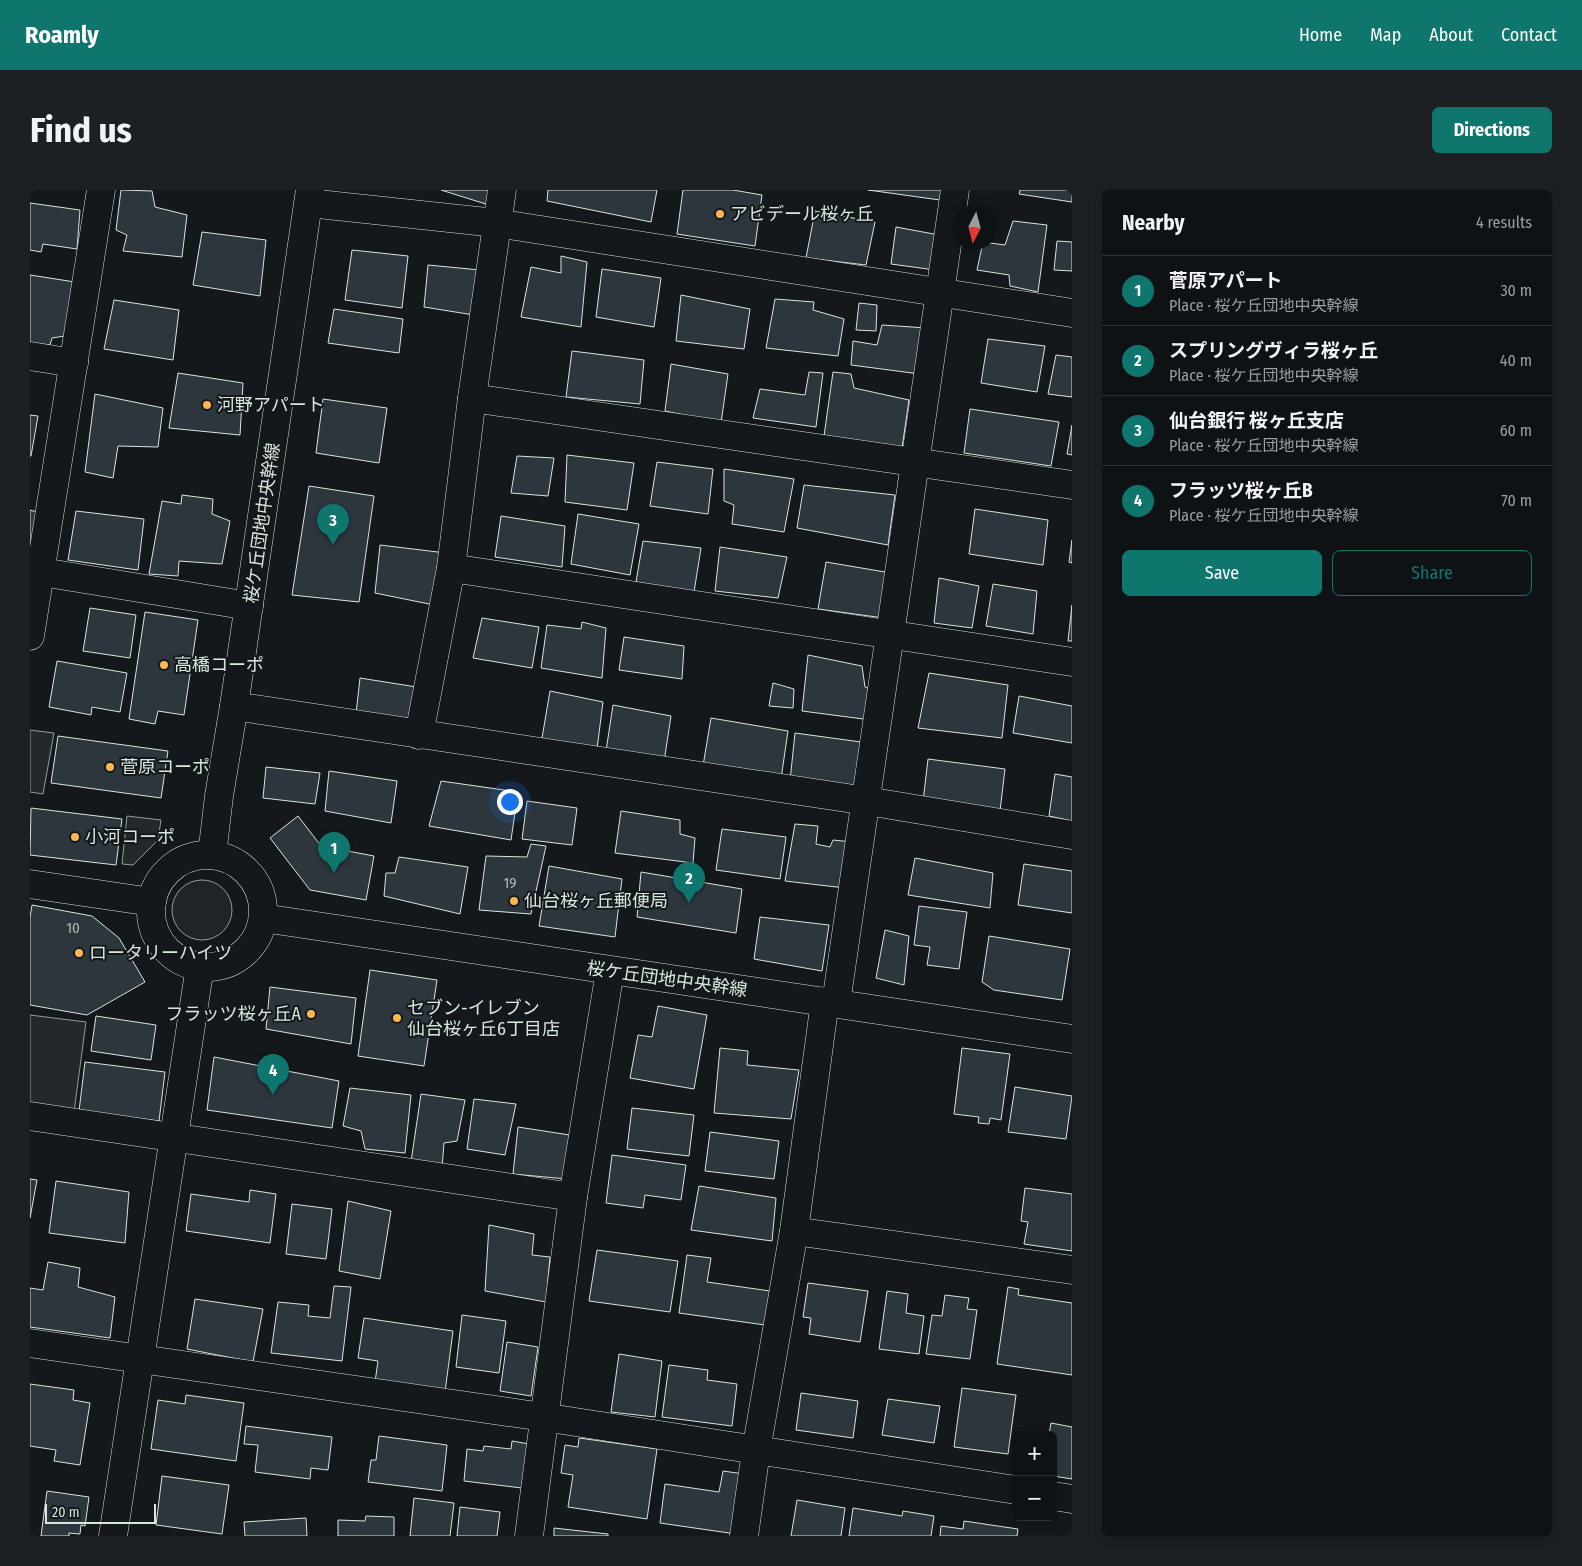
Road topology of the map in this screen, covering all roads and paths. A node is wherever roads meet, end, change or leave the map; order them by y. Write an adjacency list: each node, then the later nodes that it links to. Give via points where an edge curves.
1 (101, 190): 9 (street)
2 (502, 190): 5 (street)
3 (955, 190): 6 (street)
4 (310, 196): 5 (street); 15 (street, 桜ケ丘団地中央幹線)
5 (496, 224): 6 (street); 10 (street)
6 (940, 293): 7 (street); 11 (street)
7 (1072, 313)
8 (30, 356): 9 (street)
9 (74, 363): 14 (street)
10 (472, 398): 11 (street); 13 (street)
11 (915, 461): 12 (street); 16 (street)
12 (1072, 486)
13 (451, 568): 16 (street); 20 (street)
14 (35, 571): 15 (street); 17 (street)
15 (249, 606): 19 (street, 桜ケ丘団地中央幹線)
16 (890, 634): 18 (street); 21 (street)
17 (30, 636)
18 (1072, 662)
19 (234, 706): 20 (street); 23 (street, 桜ケ丘団地中央幹線)
20 (419, 735): 21 (street)
21 (867, 801): 22 (street); 29 (street)
22 (1072, 835)
23 (212, 855): 25 (street, via 180,862 167,872 157,886); 26 (street, via 245,869 262,900)
24 (30, 884): 25 (street)
25 (152, 902): 27 (street, via 152,920 168,951 183,961)
26 (263, 918): 27 (street, via 258,935 248,950 217,966); 28 (street, 桜ケ丘団地中央幹線)
27 (200, 966): 32 (street)
28 (610, 971): 29 (street, 桜ケ丘団地中央幹線); 33 (street)
29 (831, 1002): 30 (street, 桜ケ丘団地中央幹線); 34 (street)
30 (1072, 1039)
31 (30, 1116): 32 (street)
32 (174, 1137): 33 (street); 37 (street)
33 (573, 1197): 38 (street)
34 (794, 1230): 35 (street); 39 (street)
35 (1072, 1270)
36 (30, 1343): 37 (street)
37 (140, 1359): 38 (street); 43 (street)
38 (543, 1417): 39 (street); 44 (street)
39 (756, 1451): 40 (street); 45 (street)
40 (1012, 1489)
41 (1057, 1497): 42 (street)
42 (1072, 1499)
43 (113, 1536)
44 (528, 1536)
45 (744, 1536)

